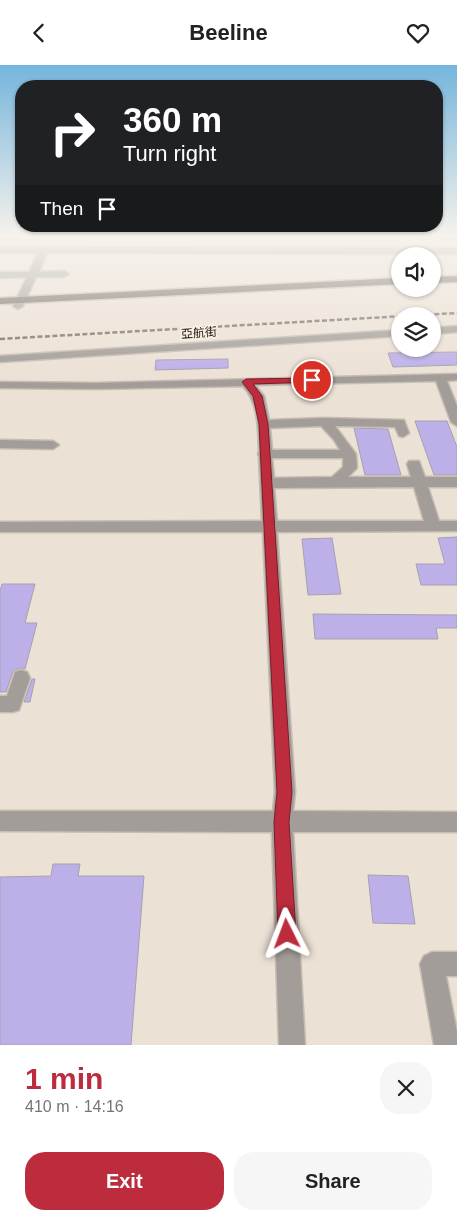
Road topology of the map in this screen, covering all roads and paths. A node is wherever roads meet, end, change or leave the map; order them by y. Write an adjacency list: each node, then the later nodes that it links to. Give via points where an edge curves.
1 (28, 283): 7 (street)
2 (370, 283): 7 (main road)
3 (457, 285): 4 (main road)
4 (441, 286)
5 (391, 287): 7 (main road)
6 (0, 301): 7 (main road)
7 (19, 303): 8 (main road)
8 (0, 307)
9 (457, 329): 10 (street)
10 (441, 330)
11 (391, 334): 12 (street, 亞航街)
12 (0, 359)
13 (440, 377): 14 (street); 15 (street); 18 (street)
14 (457, 377)
15 (246, 382): 16 (street); 19 (street, via 258,396)
16 (0, 385)
17 (324, 422): 19 (street); 20 (street, via 400,423); 23 (street)
18 (457, 422)
19 (264, 424): 24 (street)
20 (403, 433)
21 (0, 445): 22 (street)
22 (53, 445)
23 (350, 453): 24 (street); 26 (street, via 350,468)
24 (264, 454): 29 (street)
25 (414, 464): 27 (street)
26 (335, 482): 27 (street); 29 (street)
27 (421, 482): 28 (street); 31 (street)
28 (457, 482)
29 (266, 483): 30 (street)
30 (270, 526): 31 (street); 33 (street); 37 (street, via 284,792)
31 (433, 526): 32 (street)
32 (457, 526)
33 (0, 527)
34 (21, 677): 35 (street, via 13,704)
35 (0, 704)
36 (0, 821): 37 (street)
37 (282, 822): 38 (street); 40 (street)
38 (457, 822)
39 (457, 964): 41 (street, via 432,964)
40 (292, 1045)
41 (447, 1045)

